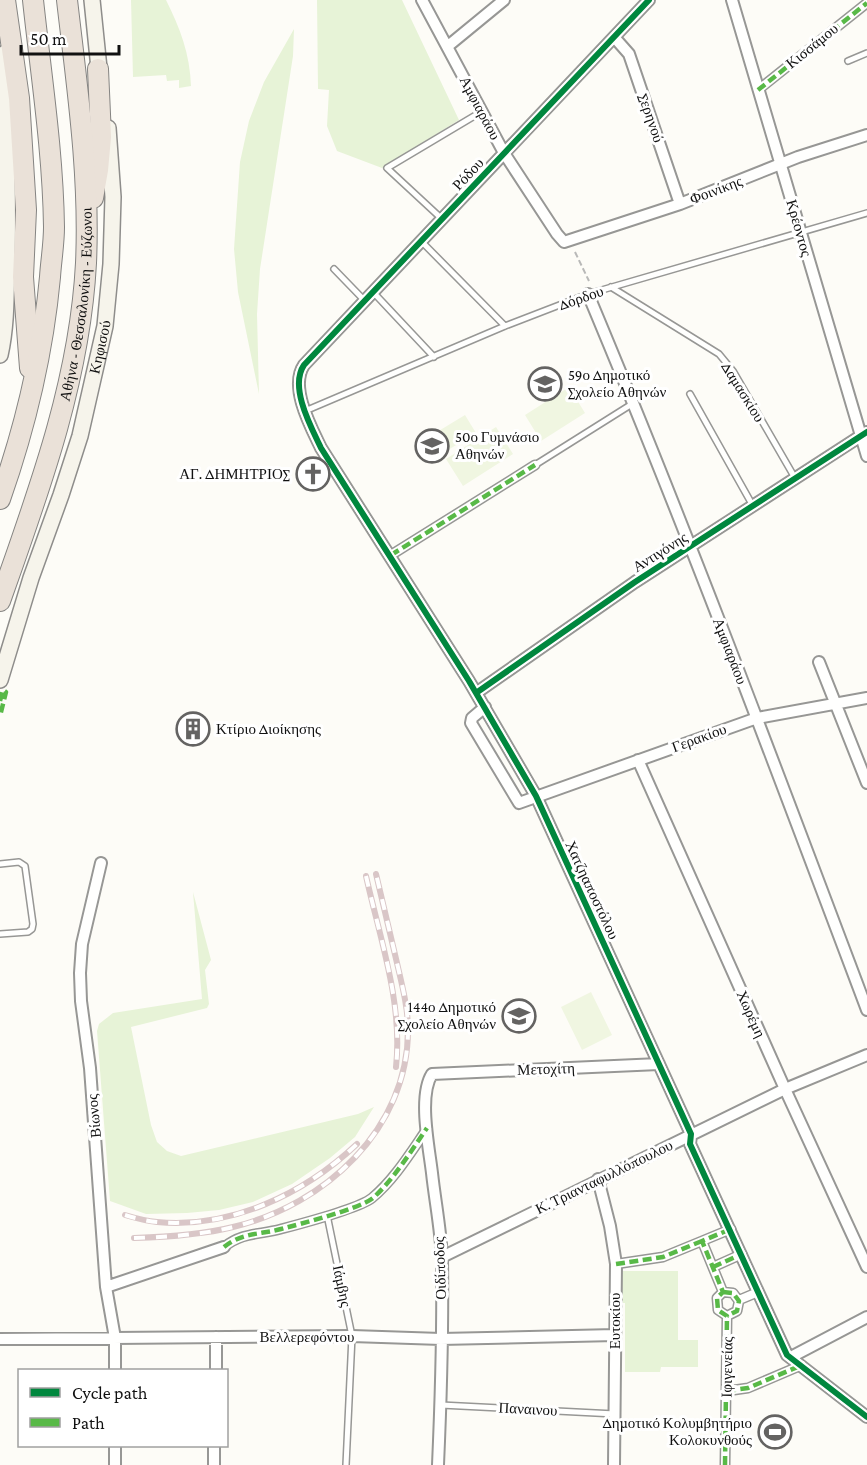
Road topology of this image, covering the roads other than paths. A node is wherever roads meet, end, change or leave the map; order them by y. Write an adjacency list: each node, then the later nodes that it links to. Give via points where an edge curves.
1 (5, 0): 9 (street); 18 (main road); 37 (highway, via 20,98 26,210 23,276)
2 (33, 0): 37 (highway, Αθήνα - Θεσσαλονίκη - Εύζωνοι, via 54,230)
3 (68, 0): 25 (highway, Αθήνα - Θεσσαλονίκη - Εύζωνοι, via 81,117)
4 (92, 0): 15 (main road, Κηφισού)
5 (422, 0): 12 (street, Αμφιαράου)
6 (504, 0): 12 (street)
7 (649, 0): 11 (street, Ρόδου)
8 (733, 0): 16 (street, Κρέοντος)
9 (0, 1)
10 (867, 3): 16 (street, Κισσάμου)
11 (614, 37): 20 (street, Ρόδου); 22 (street, Σερηνού, via 629,54)
12 (448, 46): 17 (street, Αμφιαράου)
13 (867, 53): 14 (lane)
14 (848, 61)
15 (98, 69): 25 (highway, via 101,137); 51 (main road, Κηφισού, via 109,133 113,197 105,326 80,436)
16 (758, 90): 21 (street, Κρέοντος)
17 (482, 112): 20 (street, Αμφιαράου); 24 (lane, via 387,168)
18 (2, 130): 34 (main road, via 8,201 7,286)
19 (867, 135): 21 (street, Φοινίκης)
20 (504, 153): 24 (street, Ρόδου); 28 (street, Αμφιαράου, via 557,234)
21 (780, 165): 22 (street, Φοινίκης); 26 (street, Κρέοντος)
22 (680, 204): 28 (street, Φοινίκης)
23 (867, 213): 26 (lane, Δόρδου)
24 (442, 219): 27 (street, Ρόδου)
25 (87, 230): 49 (highway, Αθήνα - Θεσσαλονίκη - Εύζωνοι, via 81,313 64,403)
26 (800, 232): 30 (lane, Δόρδου); 41 (street, Κρέοντος)
27 (421, 241): 32 (street, Ρόδου); 33 (lane)
28 (570, 241)
29 (334, 269): 32 (lane)
30 (611, 287): 31 (lane, Δόρδου); 44 (lane, Δαμασκίου, via 720,354)
31 (591, 293): 33 (lane, Δόρδου); 39 (street, Αμφιαράου)
32 (369, 296): 35 (lane); 36 (street, Ρόδου)
33 (505, 326): 35 (lane, Δόρδου)
34 (0, 355)
35 (434, 357): 40 (lane, Δόρδου)
36 (304, 365): 40 (street, Χατζηαποστόλου, via 299,379)
37 (32, 393): 45 (highway, Αθήνα - Θεσσαλονίκη - Εύζωνοι)
38 (690, 394): 46 (lane)
39 (634, 403): 43 (lane); 47 (street, Αμφιαράου)
40 (305, 411): 48 (street, Χατζηαποστόλου, via 321,448)
41 (865, 436): 42 (street, Κρέοντος); 44 (street, Αντιγόνης)
42 (867, 456)
43 (535, 465): 48 (street)
44 (795, 478): 46 (street, Αντιγόνης)
45 (0, 500)
46 (753, 506): 47 (street, Αντιγόνης)
47 (690, 548): 52 (street, Αντιγόνης); 56 (street, Αμφιαράου)
48 (391, 555): 52 (street, Χατζηαποστόλου)
49 (0, 601)
50 (819, 662): 54 (street)
51 (0, 680)
52 (476, 693): 55 (street, Χατζηαποστόλου)
53 (867, 698): 54 (street, Γερακίου)
54 (836, 702): 56 (street, Γερακίου); 58 (street)
55 (484, 707): 59 (street, Χατζηαποστόλου); 59 (street, via 472,718 473,729 516,801)
56 (757, 718): 57 (street, Γερακίου); 63 (street, Αμφιαράου)
57 (638, 760): 59 (street, Γερακίου); 67 (street, Χωρέμη)
58 (867, 783)
59 (536, 796): 65 (street, Χατζηαποστόλου)
60 (101, 863): 80 (street, Βίωνος, via 82,944 80,973)
61 (0, 864): 62 (lane, via 19,862 25,867 33,924 28,932)
62 (0, 934)
63 (867, 1010)
64 (867, 1055): 67 (street, Κ. Τριανταφυλλόπουλου)
65 (659, 1064): 66 (street, Μετοχίτη); 69 (street, Χατζηαποστόλου)
66 (432, 1074): 68 (street, Οιδίποδος, via 426,1094)
67 (785, 1089): 69 (street, Κ. Τριανταφυλλόπουλου); 78 (street, Χωρέμη)
68 (427, 1128): 71 (street, via 371,1199); 76 (street, Οιδίποδος)
69 (691, 1134): 70 (street, Κ. Τριανταφυλλόπουλου); 72 (street, Χατζηαποστόλου, via 690,1144)
70 (598, 1179): 76 (street, Κ. Τριανταφυλλόπουλου); 77 (street, Ευτοκίου)
71 (327, 1215): 74 (street, via 239,1237); 87 (lane, Ιάμβης)
72 (731, 1229): 73 (street); 75 (street, Χατζηαποστόλου)
73 (702, 1241): 77 (street, via 663,1257); 79 (street, Ιφιγενείας)
74 (224, 1247): 80 (street)
75 (742, 1254): 79 (street); 82 (street, Χατζηαποστόλου)
76 (442, 1257): 91 (street, Οιδίποδος)
77 (616, 1264): 86 (street, Ευτοκίου)
78 (867, 1266)
79 (713, 1267): 81 (street, Ιφιγενείας)
80 (106, 1287): 89 (street, Βίωνος)
81 (723, 1292): 83 (street, via 733,1293); 84 (street, Ιφιγενείας, via 717,1305 721,1314)
82 (758, 1292): 83 (street); 92 (street, Χατζηαποστόλου)
83 (738, 1300): 84 (street, via 737,1311)
84 (727, 1316): 96 (street, Ιφιγενείας)
85 (867, 1317): 92 (street)
86 (615, 1335): 91 (street, Βελλερεφόντου); 98 (street, Ευτοκίου)
87 (352, 1336): 88 (street, Βελλερεφόντου); 91 (street, Βελλερεφόντου); 104 (lane, Ιάμβης)
88 (216, 1337): 89 (street, Βελλερεφόντου); 95 (street)
89 (114, 1338): 90 (street, Βελλερεφόντου); 94 (street, Βίωνος)
90 (0, 1339)
91 (441, 1339): 97 (street, Οιδίποδος)
92 (791, 1357): 93 (street, Χατζηαποστόλου)
93 (802, 1365): 96 (street, via 748,1388); 99 (street, Χατζηαποστόλου)
94 (115, 1369)
95 (216, 1369)
96 (727, 1391): 107 (street, Ιφιγενείας)
97 (441, 1405): 98 (lane, Παναινου); 105 (street, Οιδίποδος)
98 (615, 1414): 106 (street, Ευτοκίου)
99 (867, 1417)
100 (115, 1447): 102 (street)
101 (214, 1447): 103 (street)
102 (115, 1465)
103 (214, 1465)
104 (346, 1465)
105 (438, 1465)
106 (614, 1465)
107 (725, 1465)

